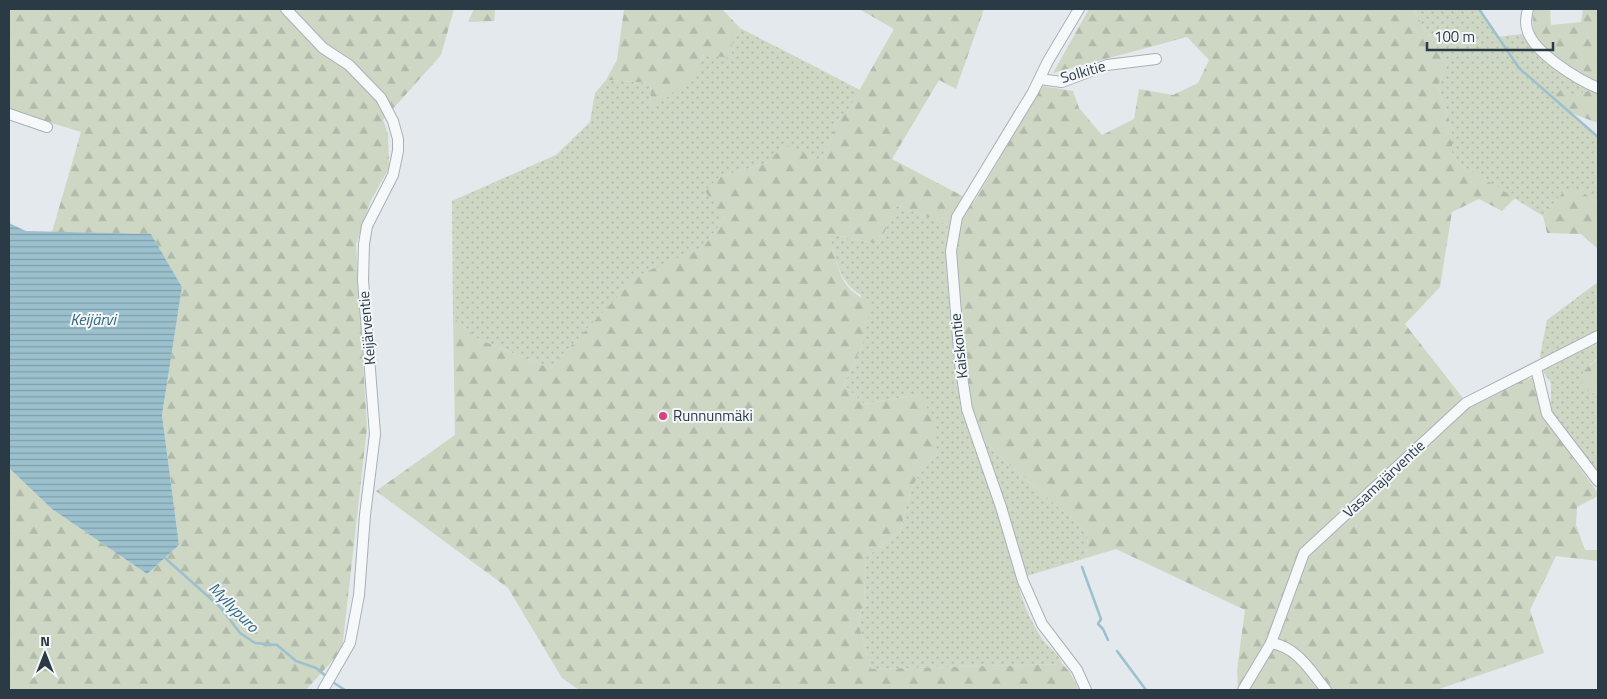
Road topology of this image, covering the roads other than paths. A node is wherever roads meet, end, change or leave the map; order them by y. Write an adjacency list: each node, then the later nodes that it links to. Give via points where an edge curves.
1 (286, 9): 13 (street, Keijärventie, via 322,48 349,65 381,98 398,139 393,174 367,226 364,244 362,280 374,434 356,614 350,643)
2 (1079, 9): 5 (street, Kaiskontie)
3 (1528, 9): 6 (street, via 1527,31 1534,43 1582,81)
4 (1156, 59): 5 (street, Solkitie, via 1107,65 1062,82)
5 (1040, 79): 14 (street, Kaiskontie, via 958,217 951,251 953,296 967,409 1023,581 1042,624 1077,670)
6 (1598, 88)
7 (9, 114): 8 (street)
8 (47, 127)
9 (1598, 336): 10 (street, Vasamajärventie)
10 (1536, 368): 11 (street, via 1548,414); 12 (street, Vasamajärventie, via 1466,403 1304,553)
11 (1598, 481)
12 (1271, 643): 15 (street, Vasamajärventie); 16 (street, via 1292,650)
13 (323, 690)
14 (1086, 690)
15 (1243, 690)
16 (1326, 690)

